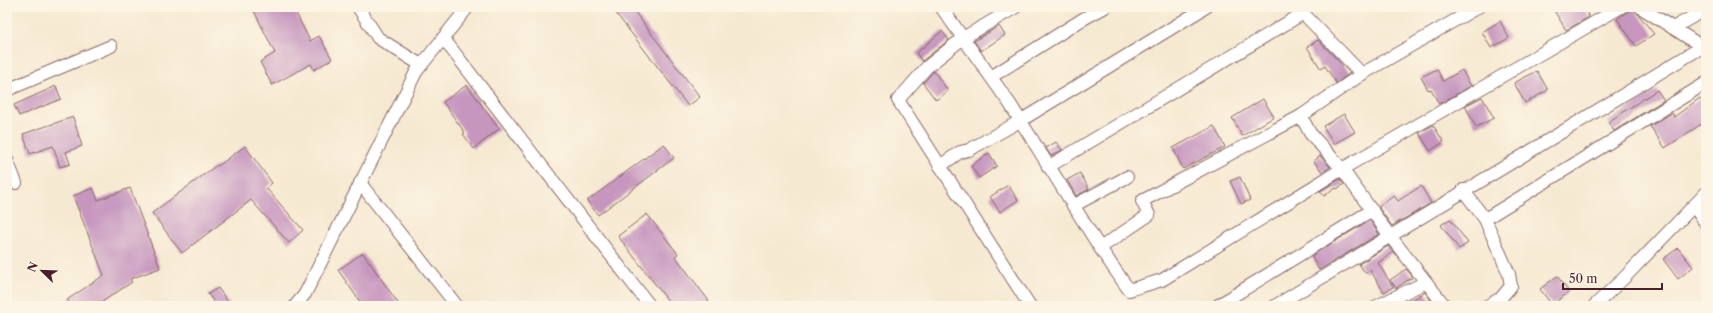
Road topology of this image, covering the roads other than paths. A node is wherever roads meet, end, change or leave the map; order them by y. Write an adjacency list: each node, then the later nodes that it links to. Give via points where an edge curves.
1 (358, 7): 17 (street, via 378,38)
2 (468, 7): 13 (street)
3 (941, 7): 14 (street)
4 (1016, 7): 14 (street)
5 (1105, 7): 19 (street)
6 (1206, 7): 23 (street)
7 (1478, 7): 18 (street)
8 (1621, 7): 27 (street)
9 (1640, 7): 12 (street)
10 (1706, 9): 12 (street)
11 (1300, 10): 18 (street); 26 (street)
12 (1673, 28): 16 (street)
13 (443, 38): 17 (street); 43 (street)
14 (963, 38): 19 (street); 25 (street, via 927,67 898,100)
15 (111, 46): 21 (street)
16 (1704, 48): 31 (street)
17 (421, 65): 30 (street)
18 (1362, 74): 22 (street)
19 (991, 77): 23 (street)
20 (1706, 83): 36 (street)
21 (7, 90)
22 (1301, 116): 27 (street, via 1310,133); 39 (street, via 1142,201 1149,215)
23 (1020, 121): 25 (street, via 969,150 960,152); 26 (street)
24 (7, 160): 29 (street)
25 (940, 166): 44 (street)
26 (1048, 167): 33 (street)
27 (1342, 169): 35 (street); 39 (street, via 1162,280 1129,290)
28 (1127, 177): 33 (street)
29 (16, 183)
30 (360, 183): 41 (street, via 305,294); 42 (street)
31 (1463, 190): 36 (street); 38 (street)
32 (1706, 193): 34 (street)
33 (1073, 206): 39 (street)
34 (1694, 206): 37 (street); 50 (street)
35 (1372, 210): 38 (street); 45 (street)
36 (1485, 219): 49 (street, via 1512,286 1501,298)
37 (1706, 224)
38 (1390, 236): 40 (street); 46 (street)
39 (1100, 248)
40 (1426, 282): 47 (street); 48 (street)
41 (295, 306)
42 (457, 306)
43 (650, 306)
44 (1030, 306)
45 (1217, 306)
46 (1275, 306)
47 (1377, 306)
48 (1445, 306)
49 (1487, 306)
50 (1594, 306)

